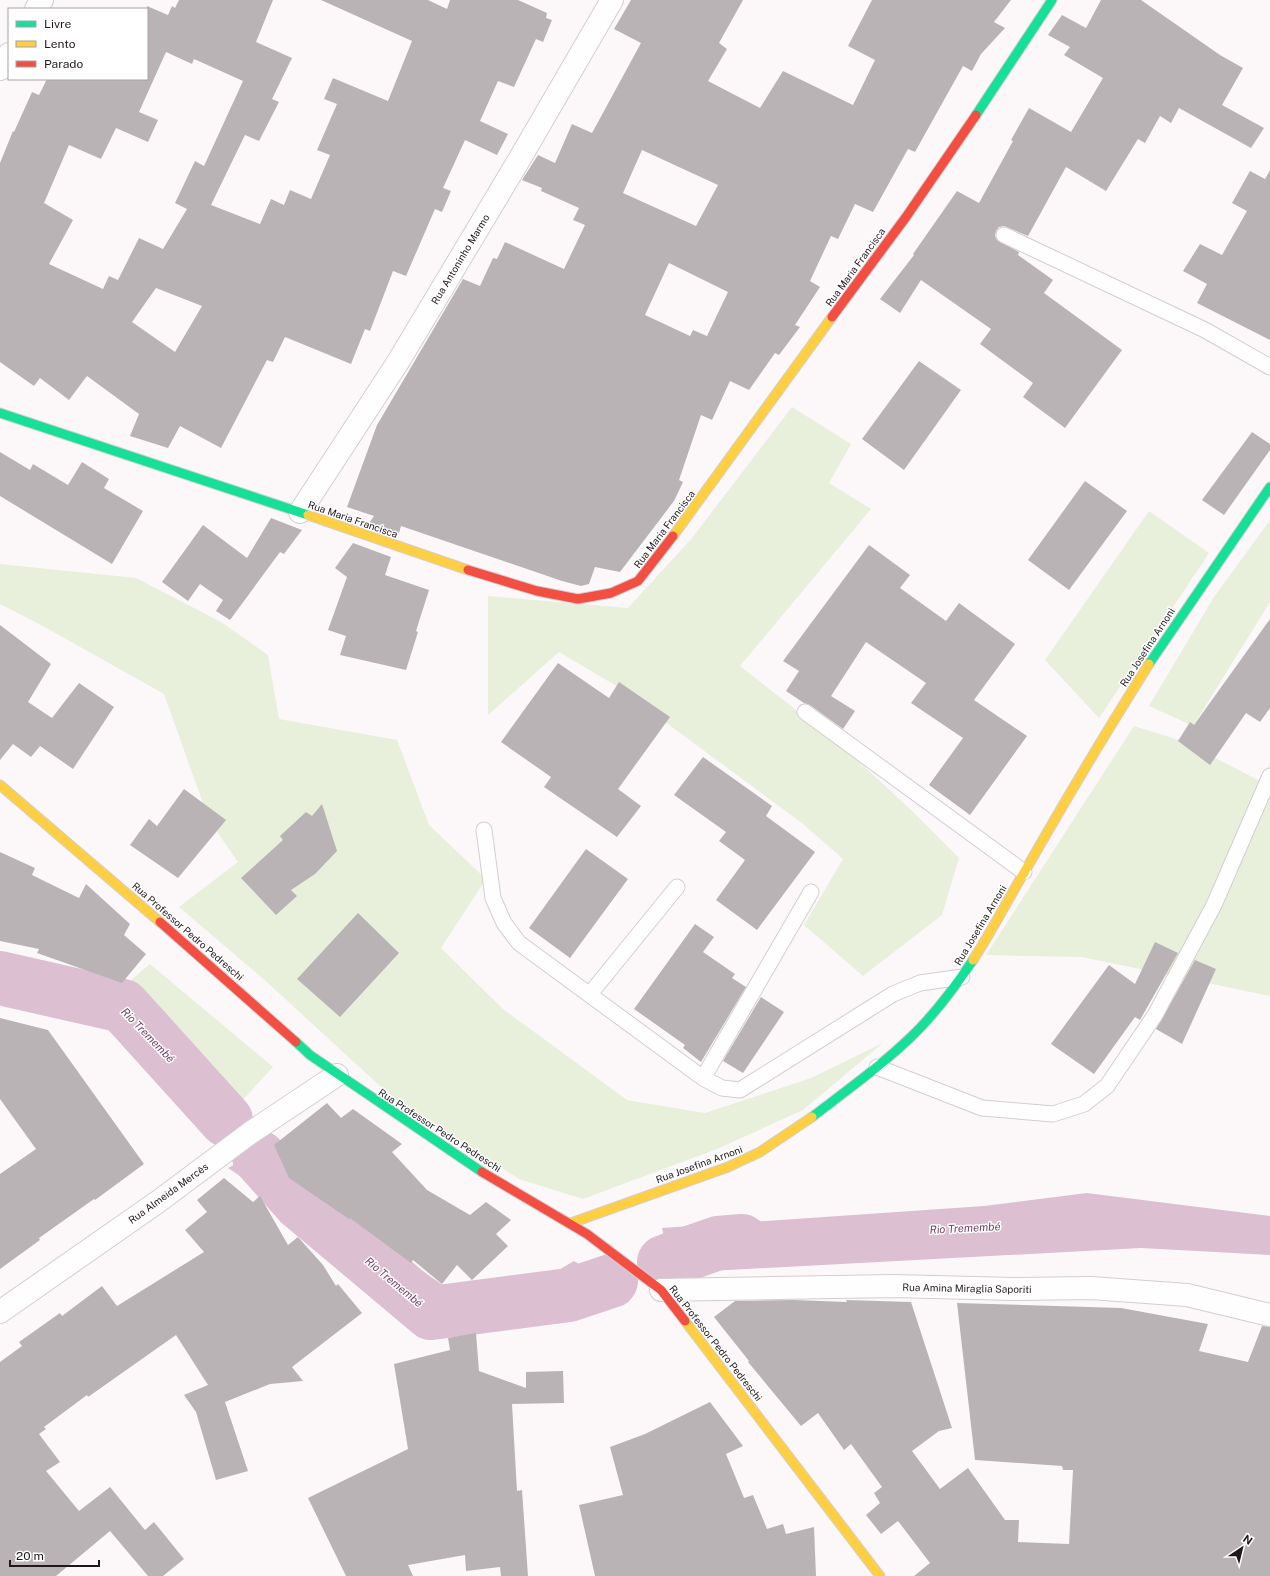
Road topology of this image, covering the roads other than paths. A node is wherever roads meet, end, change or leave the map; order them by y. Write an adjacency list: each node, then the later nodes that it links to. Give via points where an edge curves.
1 (612, 0): 9 (street, Rua Antoninho Marmo, via 402,355)
2 (1052, 0): 9 (street, Rua Maria Francisca, via 1004,76 906,218 638,581 611,593 578,599 543,592 478,574)
3 (8, 56): 4 (street)
4 (0, 69)
5 (1004, 235): 6 (lane, via 1204,330)
6 (1270, 367)
7 (0, 413): 9 (street, Rua Maria Francisca)
8 (1270, 487): 14 (street, Rua Josefina Arnoni, via 1161,645)
9 (300, 512)
10 (805, 712): 14 (lane)
11 (1270, 776): 19 (lane, via 1214,905 1155,1015 1107,1086 1084,1104 1053,1114 982,1108)
12 (0, 785): 20 (street, Rua Professor Pedro Pedreschi, via 124,890 310,1055)
13 (484, 830): 18 (lane, via 493,898 504,923 519,943)
14 (1024, 872): 17 (street, Rua Josefina Arnoni, via 991,932)
15 (677, 887): 18 (lane)
16 (811, 892): 21 (lane)
17 (962, 977): 19 (street, Rua Josefina Arnoni, via 912,1036); 21 (lane, via 920,983 893,994 740,1090 722,1088)
18 (590, 994): 21 (lane)
19 (877, 1067): 22 (street, Rua Josefina Arnoni, via 760,1152 728,1167)
20 (337, 1075): 22 (street, Rua Professor Pedro Pedreschi, via 473,1167); 24 (street, Rua Almeida Mercês, via 250,1133)
21 (703, 1078)
22 (570, 1223): 23 (street, Rua Professor Pedro Pedreschi, via 605,1246)
23 (662, 1290): 25 (street, Rua Amina Miraglia Saporiti, via 893,1286 1091,1288 1187,1295); 26 (street, Rua Professor Pedro Pedreschi)
24 (0, 1312)
25 (1270, 1314)
26 (880, 1576)

